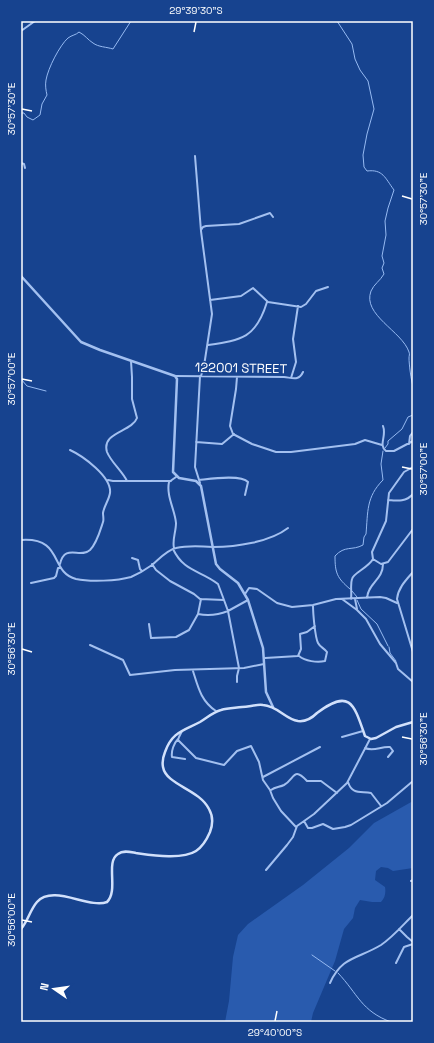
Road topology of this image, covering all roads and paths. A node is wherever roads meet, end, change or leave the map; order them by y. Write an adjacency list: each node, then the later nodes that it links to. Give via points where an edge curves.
1 (34, 21): 2 (street)
2 (21, 31)
3 (195, 156): 7 (street)
4 (21, 164): 5 (street, via 24,164)
5 (25, 168)
6 (273, 217): 7 (street, via 270,214 240,224 206,226)
7 (201, 231): 10 (street)
8 (21, 276): 14 (street, 122001 STREET, via 80,342)
9 (328, 287): 12 (street, via 316,291 306,304)
10 (210, 300): 11 (street, via 241,296 253,288); 13 (street, via 212,317)
11 (268, 302): 12 (street); 13 (street, via 260,322 248,335)
12 (298, 306): 19 (street, via 293,339 296,362)
13 (208, 345): 17 (street)
14 (131, 361): 16 (street, 122001 STREET); 31 (street, via 132,399 138,415 137,420 128,429 113,435 107,448 109,456)
15 (303, 372): 19 (street, 122001 STREET, via 300,378)
16 (175, 376): 17 (street, 122001 STREET); 29 (street, 122001 STREET, via 178,382 173,472)
17 (201, 376): 18 (street, 122001 STREET); 24 (street)
18 (236, 377): 19 (street, 122001 STREET); 22 (street, via 230,426)
19 (291, 378)
20 (383, 426): 26 (street, via 385,433)
21 (413, 432): 25 (street)
22 (234, 434): 24 (street, via 222,444); 26 (street, via 252,444 276,452 355,444 365,440)
23 (413, 441): 25 (street)
24 (196, 442): 33 (street, via 195,467)
25 (409, 444): 26 (street, via 391,452 384,450)
26 (382, 445)
27 (70, 450): 30 (street, via 92,465)
28 (413, 467): 36 (street, via 401,475 390,490)
29 (176, 477): 32 (street); 33 (street)
30 (106, 479): 31 (street); 46 (street, via 110,492 103,522 94,544 86,552 65,555)
31 (127, 481): 32 (street)
32 (170, 481): 41 (street, via 169,493 176,521)
33 (199, 482): 35 (street, via 244,479 248,482); 40 (street)
34 (413, 494): 36 (street, via 404,500)
35 (245, 495)
36 (388, 500): 43 (street, via 386,521 372,552)
37 (288, 528): 40 (street, via 266,539)
38 (413, 529): 45 (street, via 388,562)
39 (21, 540): 46 (street, via 37,541 47,546 52,550)
40 (213, 547): 41 (street); 50 (street, via 218,567 238,583)
41 (173, 549): 44 (street); 56 (street, via 184,565 218,584)
42 (132, 558): 47 (street, via 138,560)
43 (373, 558): 45 (street); 54 (street, via 366,568 352,577)
44 (152, 564): 47 (street); 52 (street, via 170,581)
45 (383, 564): 51 (street, via 382,573 369,589)
46 (60, 566): 47 (street, via 70,577 80,580 130,577); 49 (street, via 54,578)
47 (142, 571)
48 (413, 572): 58 (street, via 398,592)
49 (31, 583)
50 (245, 595): 57 (street); 59 (street, via 251,588 257,589 282,605)
51 (367, 598): 55 (street); 58 (street, via 384,597)
52 (201, 599): 56 (street); 62 (street)
53 (341, 599): 54 (street); 59 (street); 60 (street)
54 (351, 599): 55 (street)
55 (355, 599): 60 (street)
56 (224, 600): 61 (street)
57 (248, 600): 61 (street); 68 (street)
58 (397, 603): 66 (street)
59 (313, 605): 64 (street)
60 (357, 610): 73 (street, via 370,624 380,644 398,669)
61 (228, 611): 62 (street, via 212,615); 70 (street)
62 (198, 614): 63 (street, via 189,630 176,637 151,638)
63 (149, 624)
64 (315, 626): 67 (street, via 300,634); 67 (street, via 317,640 328,654 325,661 316,663)
65 (90, 645): 71 (street, via 123,660 130,675)
66 (413, 652)
67 (298, 656): 68 (street)
68 (265, 658): 69 (street)
69 (265, 664): 70 (street); 74 (street, via 266,692)
70 (239, 668): 71 (street); 72 (street)
71 (192, 670): 75 (street, via 203,699)
72 (237, 682)
73 (413, 682)
74 (273, 707): 75 (main road, via 258,705); 78 (main road, via 295,720 303,721 334,703 346,701 352,705)
75 (216, 712): 77 (main road)
76 (413, 722): 81 (main road)
77 (183, 730): 80 (street); 97 (main road, via 174,735 168,743 162,766 172,780 199,796 208,806 212,821 210,831 199,849 184,855 118,853 113,863 111,896 107,902 46,897 37,902)
78 (363, 731): 79 (street); 81 (main road)
79 (342, 737)
80 (178, 739): 85 (street, via 172,756); 86 (street, via 196,758 222,765 237,751 251,746 259,762)
81 (370, 739): 83 (street)
82 (320, 747): 86 (street)
83 (365, 748): 84 (street, via 371,750 390,747 393,751); 88 (street)
84 (388, 757)
85 (185, 759)
86 (262, 777): 89 (street)
87 (413, 781): 91 (street)
88 (348, 782): 90 (street); 91 (street, via 354,791 371,793)
89 (270, 790): 90 (street, via 285,784 297,773 307,781 324,782); 93 (street, via 276,803)
90 (337, 793): 92 (street)
91 (380, 806): 92 (street, via 345,827 333,829 323,824 308,828)
92 (304, 821): 93 (street)
93 (296, 827): 94 (street, via 287,846)
94 (266, 870)
95 (413, 915): 96 (street)
96 (400, 928): 98 (street); 100 (street, via 382,944 341,966)
97 (21, 929)
98 (413, 943): 99 (street, via 404,947)
99 (396, 963)
100 (330, 983)

